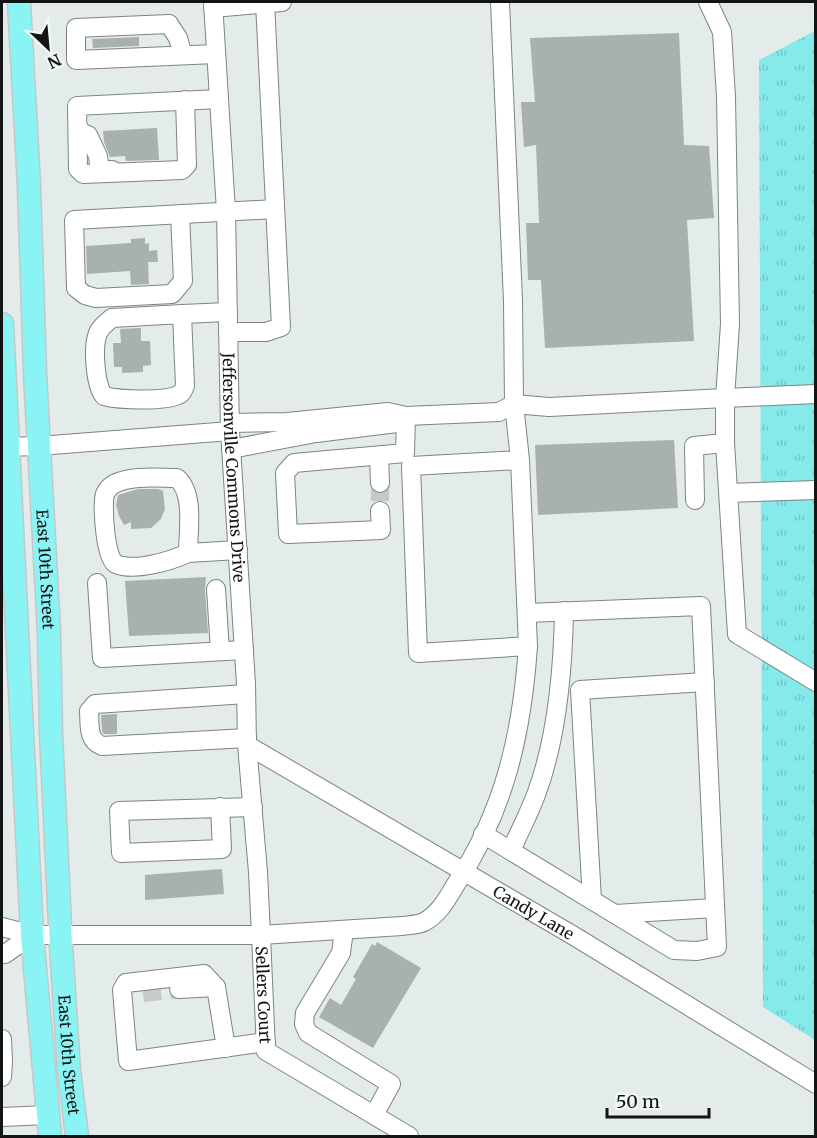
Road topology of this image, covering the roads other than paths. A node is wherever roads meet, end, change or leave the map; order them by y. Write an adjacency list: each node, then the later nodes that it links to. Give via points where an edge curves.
1 (19, 2): 26 (main road, East 10th Street)
2 (271, 2): 5 (street); 12 (street)
3 (500, 2): 21 (street)
4 (708, 2): 20 (street, via 722,32 726,97 730,324)
5 (213, 5): 6 (street, Jeffersonville Commons Drive)
6 (216, 54): 7 (street); 8 (street, Jeffersonville Commons Drive)
7 (183, 55): 7 (street, via 76,60 76,28 169,24)
8 (219, 99): 9 (street); 13 (street, Jeffersonville Commons Drive)
9 (185, 100): 10 (street, via 77,106); 11 (street)
10 (80, 130): 11 (street, via 88,135 100,171 172,166); 11 (street, via 78,169 83,174 182,170 187,165)
11 (186, 147)
12 (275, 209): 13 (street); 18 (street, via 281,327 266,332)
13 (226, 211): 14 (street); 15 (street, Jeffersonville Commons Drive)
14 (180, 214): 14 (street, via 74,220 76,288 96,298 172,294 183,281)
15 (228, 312): 16 (street); 18 (street, Jeffersonville Commons Drive)
16 (182, 314): 16 (street, via 183,391 166,398 104,396 97,385 97,335 104,324 112,318)
17 (2, 324): 25 (main road, East 10th Street)
18 (228, 332): 23 (street, Jeffersonville Commons Drive)
19 (816, 394): 20 (street)
20 (725, 398): 21 (street, via 549,407); 24 (street)
21 (514, 404): 22 (street, via 499,412); 29 (street)
22 (406, 416): 23 (street, via 388,412 287,422); 23 (street, via 397,423 316,433); 28 (street)
23 (231, 434): 26 (street); 35 (street, Jeffersonville Commons Drive)
24 (725, 443): 32 (street); 33 (street, via 694,446)
25 (4, 445): 26 (street); 60 (main road, East 10th Street)
26 (39, 446): 61 (main road, East 10th Street)
27 (379, 456): 28 (street); 30 (street); 34 (street, via 294,463 285,473 288,534 381,530)
28 (408, 460): 29 (street); 41 (street, via 418,653)
29 (520, 460): 40 (street)
30 (380, 483)
31 (816, 490): 32 (street)
32 (729, 493): 45 (street, via 737,634)
33 (695, 500)
34 (380, 511)
35 (238, 550): 36 (street); 42 (street, Jeffersonville Commons Drive)
36 (188, 553): 36 (street, via 188,499 177,478 127,480 106,491 107,546 116,564 165,563)
37 (97, 584): 43 (street, via 102,658)
38 (216, 589): 43 (street)
39 (564, 611): 40 (street); 44 (street, via 701,606); 47 (street)
40 (527, 613): 41 (street)
41 (528, 646): 52 (street, via 524,698 512,759)
42 (244, 650): 43 (street); 48 (street, Jeffersonville Commons Drive)
43 (220, 651)
44 (705, 682): 46 (street); 56 (street)
45 (816, 682)
46 (580, 690): 47 (street); 55 (street)
47 (560, 691): 53 (street, via 537,792)
48 (246, 694): 49 (street, Jeffersonville Commons Drive); 49 (street, via 95,705 89,711 90,735 102,746)
49 (247, 742): 51 (street, Jeffersonville Commons Drive); 54 (street, Candy Lane)
50 (220, 807): 50 (street, via 119,811 121,853 222,849); 51 (street)
51 (253, 807): 62 (street, Jeffersonville Commons Drive)
52 (483, 834): 53 (street); 54 (street)
53 (511, 851): 55 (street)
54 (465, 871): 59 (street, via 438,912 422,924); 72 (street, Candy Lane)
55 (592, 900): 57 (street)
56 (715, 908): 57 (street); 57 (street, via 717,947 697,951 674,950)
57 (615, 914)
58 (2, 927): 60 (street, Sellers Court)
59 (344, 930): 62 (street); 73 (street, via 341,953 305,1013 304,1024 308,1033 391,1084)
60 (32, 935): 61 (street, Sellers Court); 63 (street); 75 (main road, East 10th Street)
61 (61, 935): 62 (street, Sellers Court); 76 (main road, East 10th Street)
62 (261, 935): 69 (street, Sellers Court)
63 (2, 954)
64 (216, 987): 65 (street); 67 (street, via 204,974 126,983); 70 (street)
65 (179, 989)
66 (143, 993): 67 (street)
67 (123, 999): 70 (street, via 128,1061)
68 (2, 1039): 71 (street)
69 (266, 1042): 70 (street); 73 (street, Sellers Court, via 266,1051)
70 (226, 1048)
71 (2, 1077)
72 (816, 1084)
73 (374, 1115): 77 (street, Sellers Court)
74 (2, 1117): 75 (street)
75 (48, 1126)
76 (77, 1137)
77 (409, 1137)

